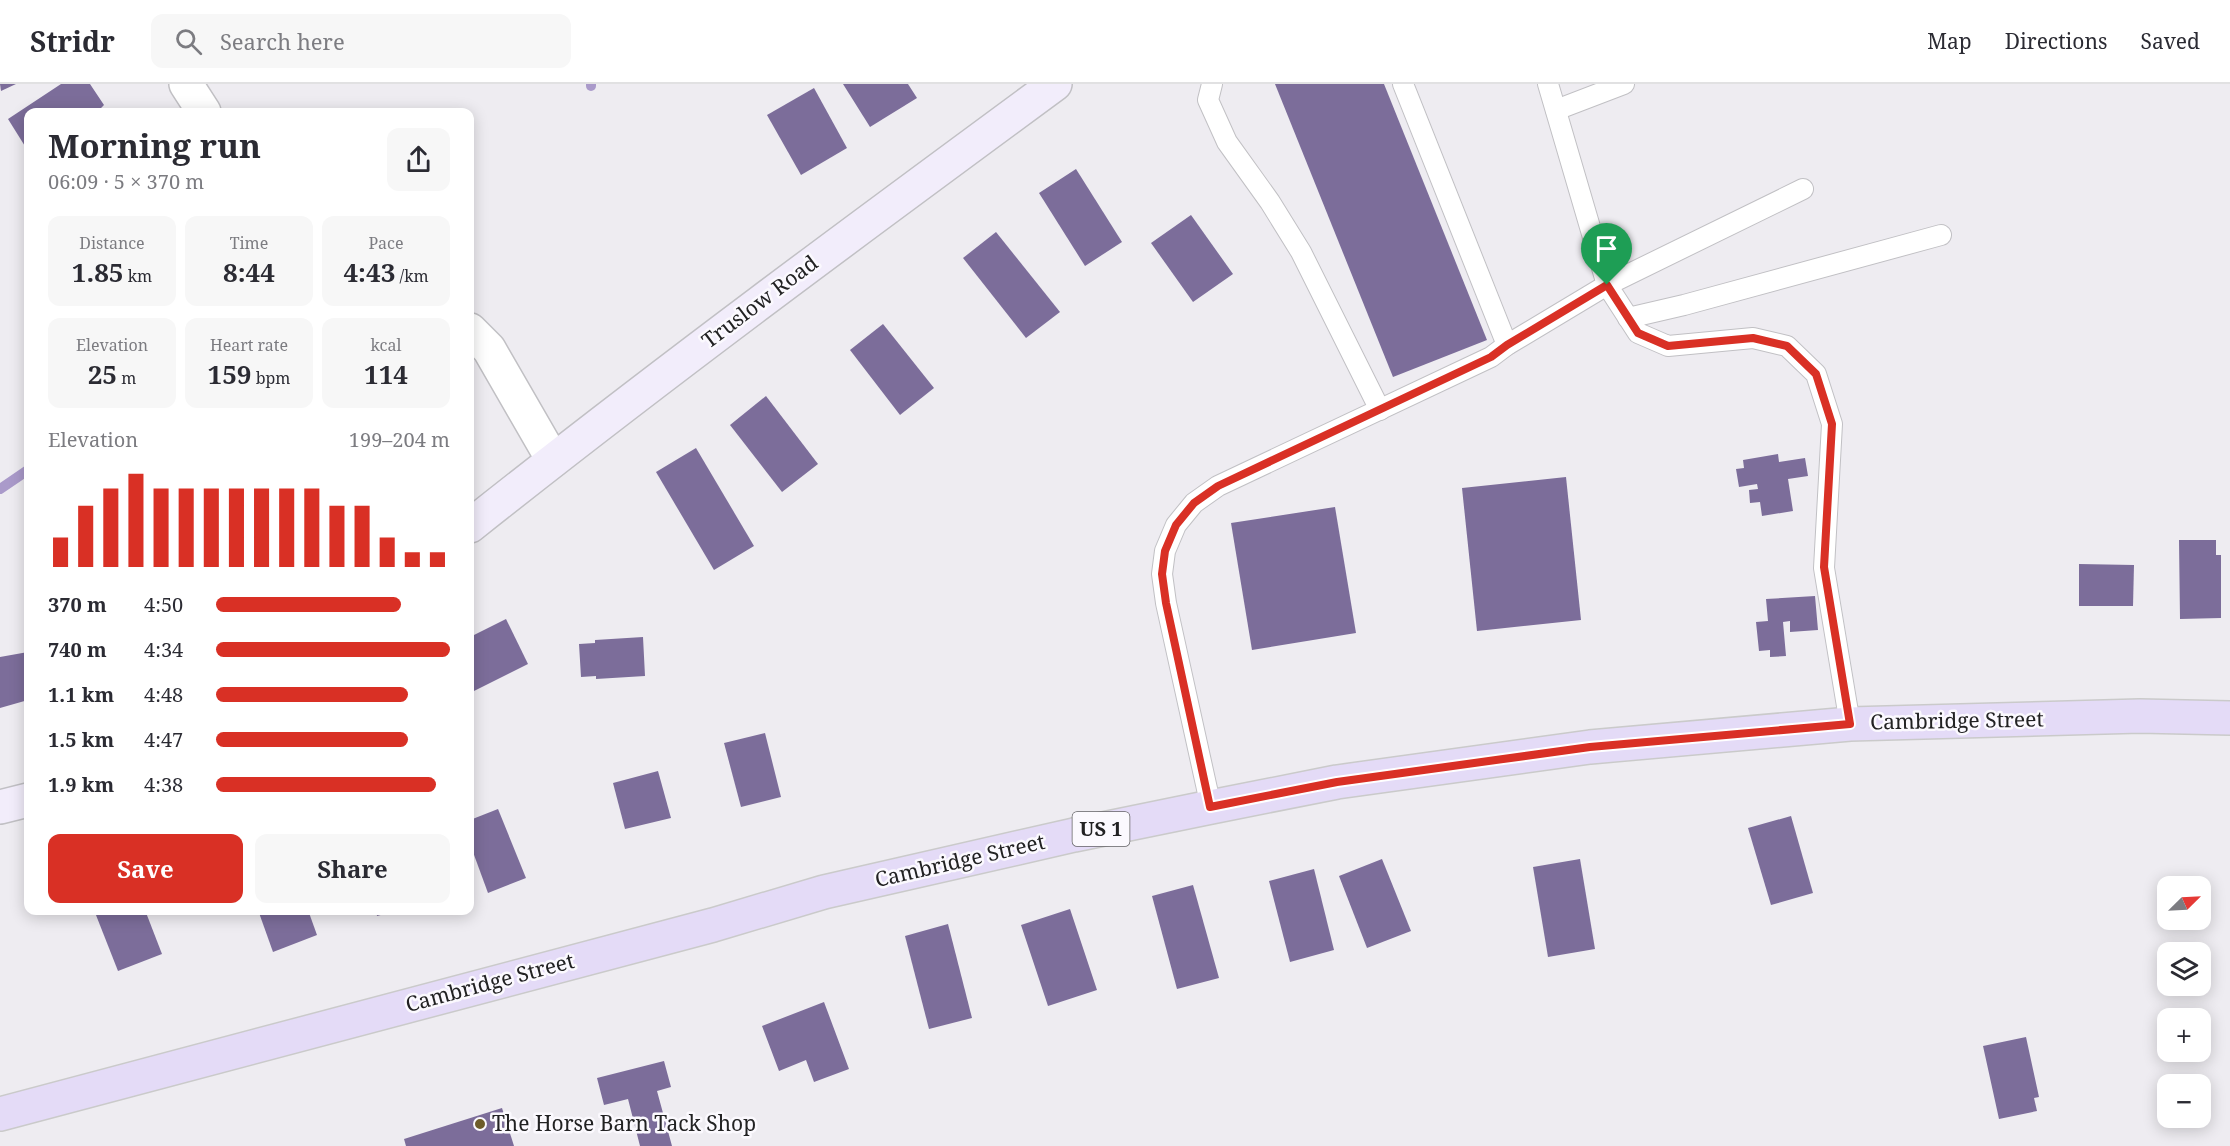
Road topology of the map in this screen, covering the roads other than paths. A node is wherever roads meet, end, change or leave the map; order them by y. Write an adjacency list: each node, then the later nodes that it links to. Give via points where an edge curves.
1 (186, 84): 7 (street)
2 (1055, 84): 16 (street, Truslow Road, via 814,261)
3 (1212, 84): 15 (lane, via 1208,100 1227,142 1301,252)
4 (1403, 84): 14 (lane)
5 (1548, 84): 8 (lane)
6 (1623, 84): 8 (lane)
7 (201, 108)
8 (1556, 110): 11 (lane)
9 (1803, 189): 11 (lane)
10 (1941, 235): 12 (lane)
11 (1607, 285): 12 (lane); 14 (lane)
12 (1628, 318): 19 (lane, via 1638,333 1668,346 1753,338 1787,346 1816,374 1832,424 1824,567)
13 (474, 334): 16 (street, via 489,349)
14 (1507, 345): 15 (lane, via 1491,357)
15 (1380, 410): 22 (lane, via 1218,486 1194,503 1176,525 1165,551 1162,574)
16 (554, 460): 17 (street, Truslow Road)
17 (474, 523)
18 (2230, 718): 19 (main road, Cambridge Street / US 1, via 2140,716)
19 (1850, 724): 22 (main road, Cambridge Street / US 1, via 1579,748 1337,782)
20 (24, 801): 21 (street)
21 (0, 807)
22 (1210, 807): 23 (main road, Cambridge Street / US 1, via 824,892)
23 (0, 1114)

